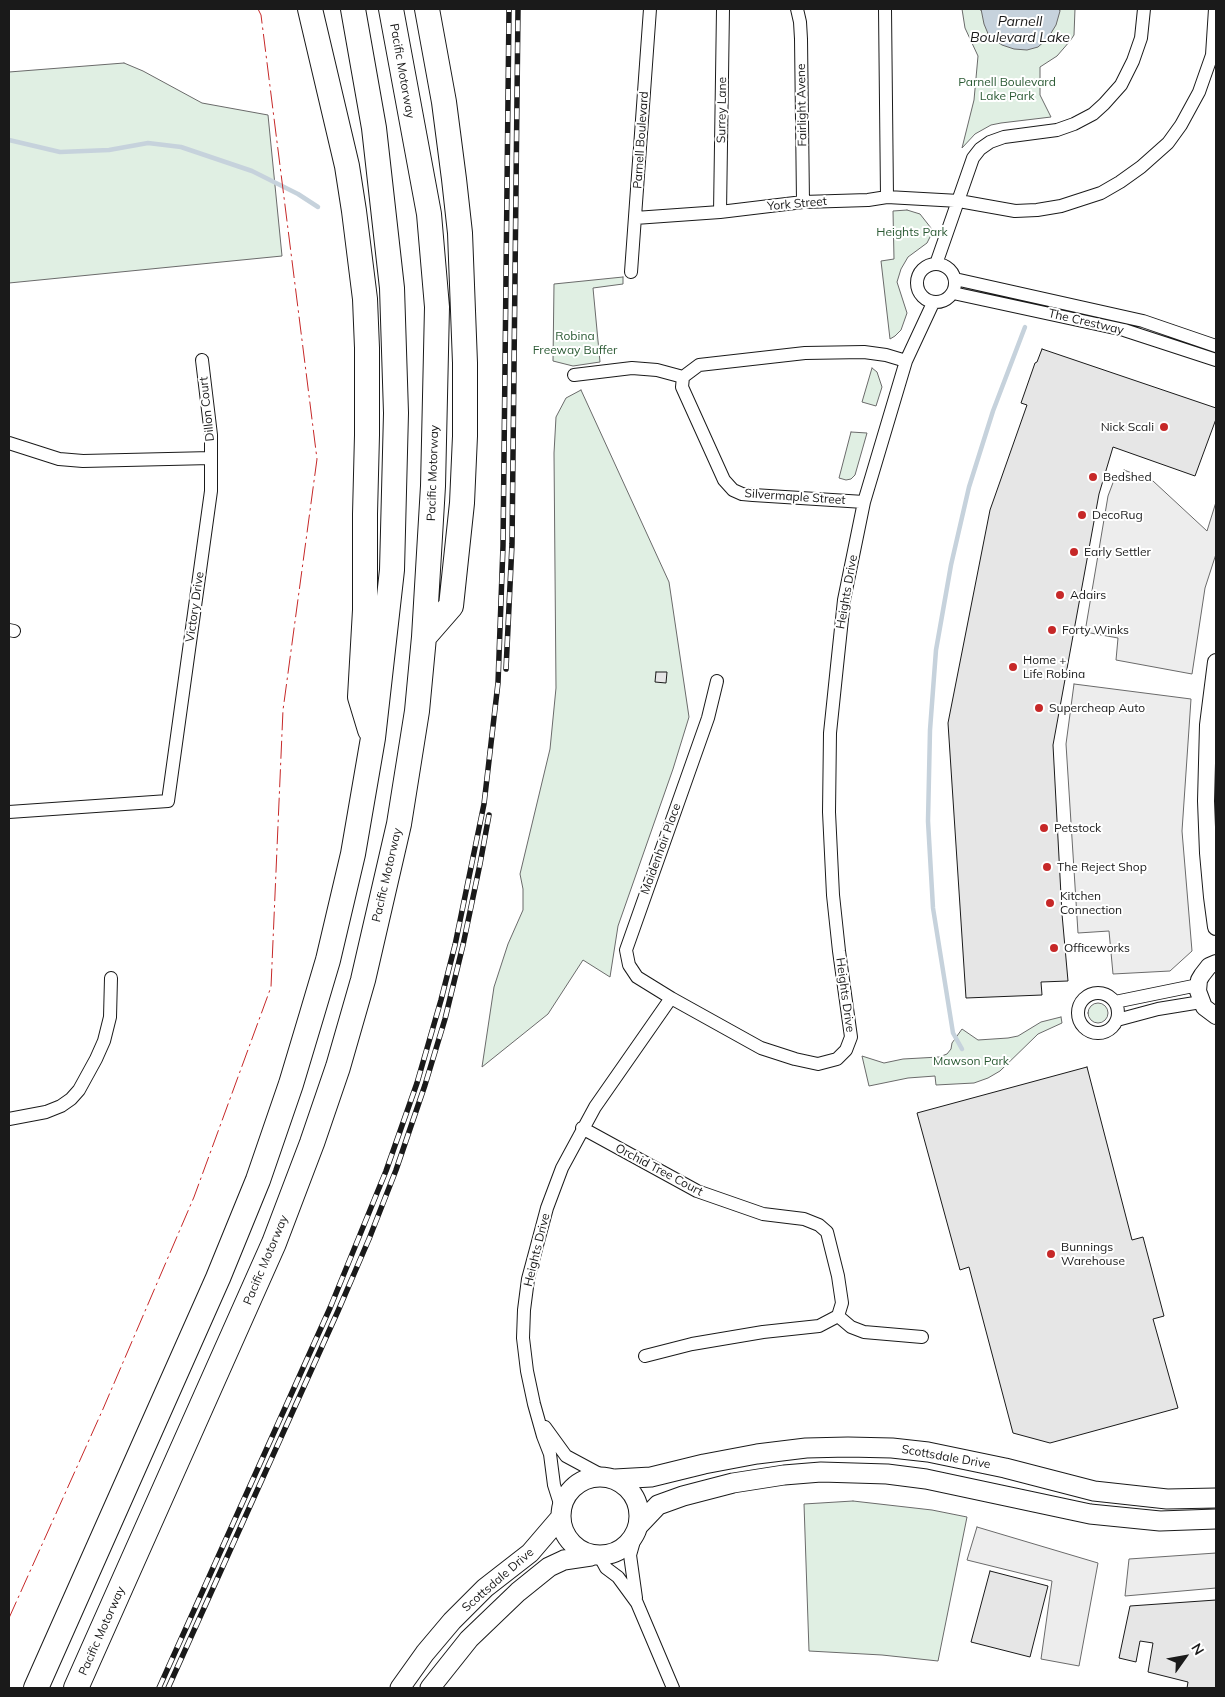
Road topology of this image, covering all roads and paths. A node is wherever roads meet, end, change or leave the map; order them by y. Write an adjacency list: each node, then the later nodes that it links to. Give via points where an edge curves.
1 (310, 9): 33 (highway, via 347,166 365,299 367,435 360,697)
2 (353, 9): 33 (highway, via 374,128 391,279 396,413 392,570)
3 (391, 9): 30 (highway, Pacific Motorway, via 429,214 437,307 433,486)
4 (427, 9): 30 (highway, via 444,102 460,233 465,436 462,503 451,606)
5 (650, 9): 15 (street, Parnell Boulevard)
6 (723, 9): 14 (street, Surrey Lane)
7 (797, 9): 13 (street, Fairlight Avene)
8 (885, 9): 11 (street)
9 (1144, 9): 12 (street, via 1141,38 1133,61 1112,97 1093,114 1074,124 990,142 973,158)
10 (1216, 9): 12 (street, York Street, via 1212,55 1192,107 1168,143 1141,167 1101,193 1061,206 1015,211)
11 (887, 196): 12 (street, York Street); 13 (street, York Street, via 868,200)
12 (958, 201): 16 (street)
13 (803, 202): 14 (street, York Street)
14 (720, 212): 15 (street, York Street)
15 (635, 218): 17 (street, Parnell Boulevard)
16 (936, 264): 18 (street, via 948,268); 20 (street, via 924,268 917,278 918,291 926,301)
17 (631, 272)
18 (955, 280): 19 (street); 21 (street, The Crestway, via 1143,320)
19 (953, 293): 20 (street, via 948,299); 23 (street, The Crestway, via 1124,330)
20 (933, 303): 24 (street, Heights Drive)
21 (1216, 346)
22 (202, 360): 28 (street, Dillon Court)
23 (1216, 360)
24 (906, 361): 26 (street, via 864,352 805,353 699,365); 29 (street, Heights Drive)
25 (574, 375): 26 (street, via 632,368)
26 (683, 377): 29 (street, Silvermaple Street, via 682,387 724,480 733,490 752,495)
27 (9, 443): 28 (street, via 59,458 83,461)
28 (211, 458): 34 (street, Victory Drive, via 210,491 168,801)
29 (864, 502): 39 (street, Heights Drive, via 844,600 830,743 829,812 834,895 852,1037 837,1060 818,1064 761,1048)
30 (424, 637): 58 (highway, Pacific Motorway, via 417,711 399,824 364,980 338,1067 274,1243)
31 (1216, 662): 35 (street, via 1208,725 1206,801)
32 (717, 681): 39 (street, Maidenhair Place, via 708,718 626,950 629,965 637,977)
33 (373, 738): 57 (highway, via 353,854 328,960 258,1180 218,1278)
34 (9, 812)
35 (1216, 926)
36 (1216, 963): 38 (street, via 1205,970)
37 (111, 978): 44 (street, via 106,1035 79,1090 61,1106)
38 (1198, 985): 40 (street); 41 (street)
39 (672, 998): 45 (street, Heights Drive)
40 (1115, 1002): 43 (street); 43 (street, via 1104,994 1091,994 1080,1002 1078,1016 1083,1027 1094,1033 1106,1032)
41 (1201, 1002): 42 (street); 43 (street)
42 (1216, 1016)
43 (1117, 1020)
44 (9, 1119)
45 (582, 1128): 46 (street, Orchid Tree Court, via 697,1191 763,1214 804,1219 820,1225 827,1232 838,1276 842,1303); 49 (street, Heights Drive, via 547,1208 528,1279 524,1338)
46 (838, 1316): 47 (street, via 851,1327 864,1332); 48 (street, via 819,1326 692,1344)
47 (922, 1337)
48 (645, 1356)
49 (537, 1414): 50 (street, Heights Drive, via 566,1456); 52 (street, Heights Drive, via 550,1454)
50 (610, 1478): 51 (main road, Scottsdale Drive, via 650,1477 748,1455 806,1448 892,1448 1004,1468 1094,1491 1167,1498); 52 (main road, via 590,1477 577,1483 567,1493); 54 (main road, via 627,1487 635,1498 639,1511)
51 (1216, 1498)
52 (560, 1512): 55 (main road, via 566,1534 576,1546); 59 (main road, Scottsdale Drive, via 530,1554 485,1588 452,1621)
53 (1216, 1519): 54 (main road, Scottsdale Drive, via 1160,1520 1090,1514 926,1479 821,1472 759,1479 682,1496 658,1505)
54 (637, 1530): 55 (main road, via 627,1546 614,1554); 56 (street, via 630,1555)
55 (596, 1556): 56 (street, via 618,1577); 60 (main road, Scottsdale Drive, via 564,1560 550,1566 469,1639)
56 (637, 1603): 61 (street)
57 (36, 1688)
58 (76, 1688)
59 (400, 1688)
60 (430, 1688)
61 (673, 1688)

